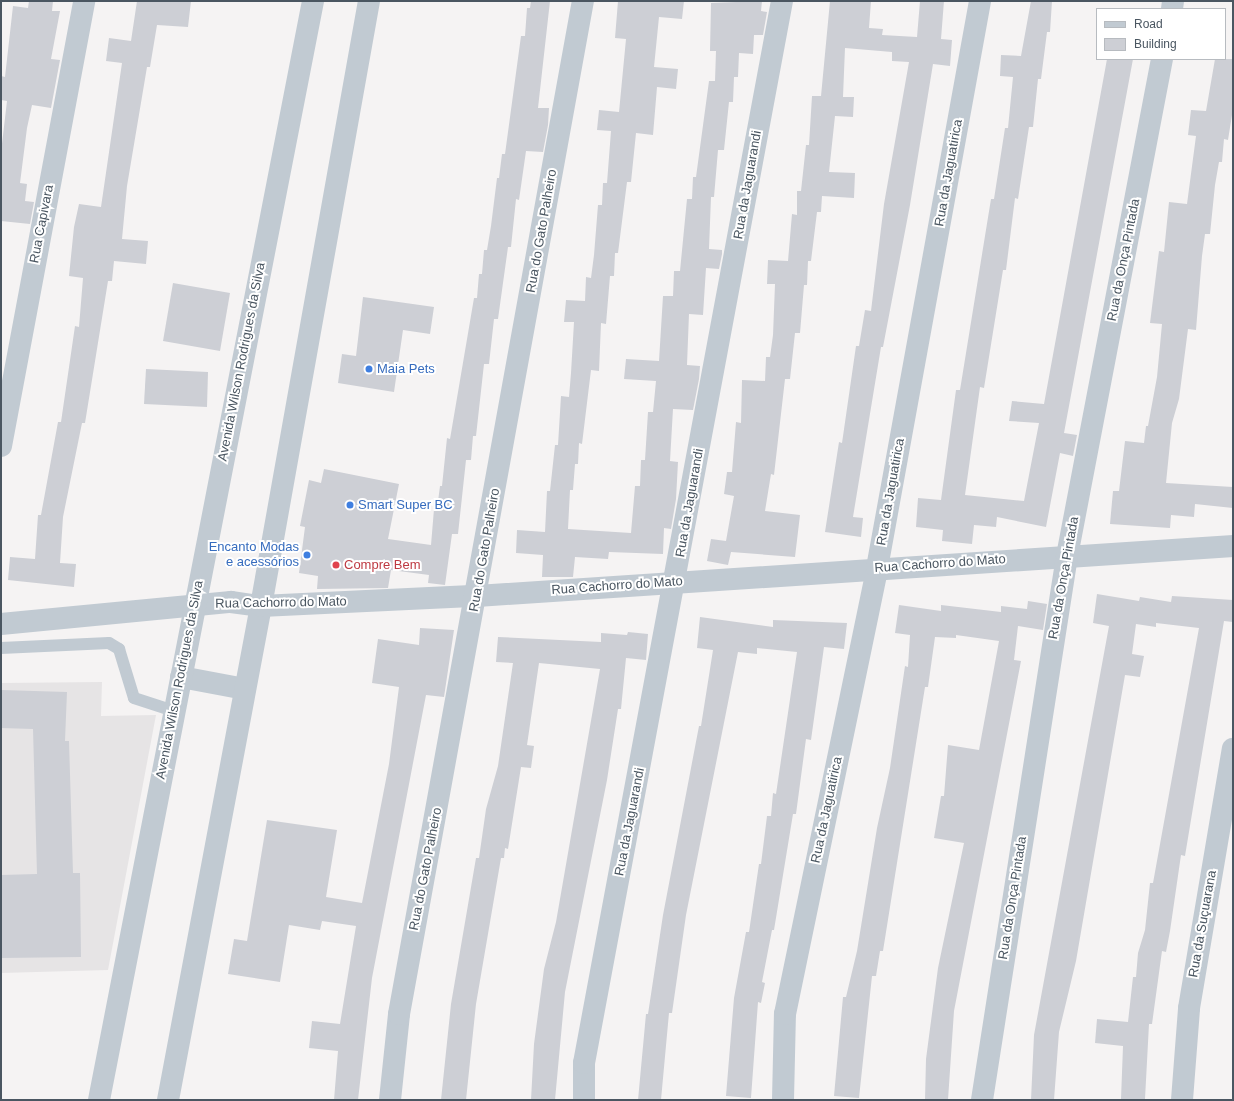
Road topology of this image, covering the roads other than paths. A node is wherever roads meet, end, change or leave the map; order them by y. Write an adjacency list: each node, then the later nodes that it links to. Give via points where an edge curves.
1 (84, 1): 8 (street, Rua Capivara)
2 (313, 1): 15 (street, Avenida Wilson Rodrigues da Silva)
3 (369, 1): 14 (street)
4 (583, 1): 13 (street, Rua do Gato Palheiro)
5 (782, 1): 12 (street, Rua da Jaguarandi)
6 (980, 1): 11 (street, Rua da Jaguatirica)
7 (1162, 60): 10 (street, Rua da Onça Pintada)
8 (1, 446)
9 (1233, 546): 10 (street, Rua Cachorro do Mato)
10 (1067, 556): 11 (street, Rua Cachorro do Mato); 27 (street, Rua da Onça Pintada)
11 (877, 568): 12 (street, Rua Cachorro do Mato); 26 (street, Rua da Jaguatirica, via 785,1014)
12 (675, 582): 13 (street, Rua Cachorro do Mato); 25 (street, Rua da Jaguarandi, via 584,1063)
13 (477, 596): 14 (street, Rua Cachorro do Mato); 24 (street, Rua do Gato Palheiro, via 399,1014)
14 (261, 606): 15 (street, Rua Cachorro do Mato, via 231,602); 19 (street)
15 (194, 607): 16 (street, Rua Cachorro do Mato); 18 (street, Avenida Wilson Rodrigues da Silva)
16 (1, 624)
17 (1, 648): 20 (lane, via 110,643 122,655 134,698)
18 (181, 677): 19 (street); 20 (street, Avenida Wilson Rodrigues da Silva)
19 (245, 689): 23 (street)
20 (174, 711): 22 (street, Avenida Wilson Rodrigues da Silva)
21 (1233, 749): 28 (street, Rua da Suçuarana, via 1189,1008)
22 (99, 1100)
23 (168, 1100)
24 (390, 1100)
25 (584, 1100)
26 (783, 1100)
27 (982, 1100)
28 (1182, 1100)

